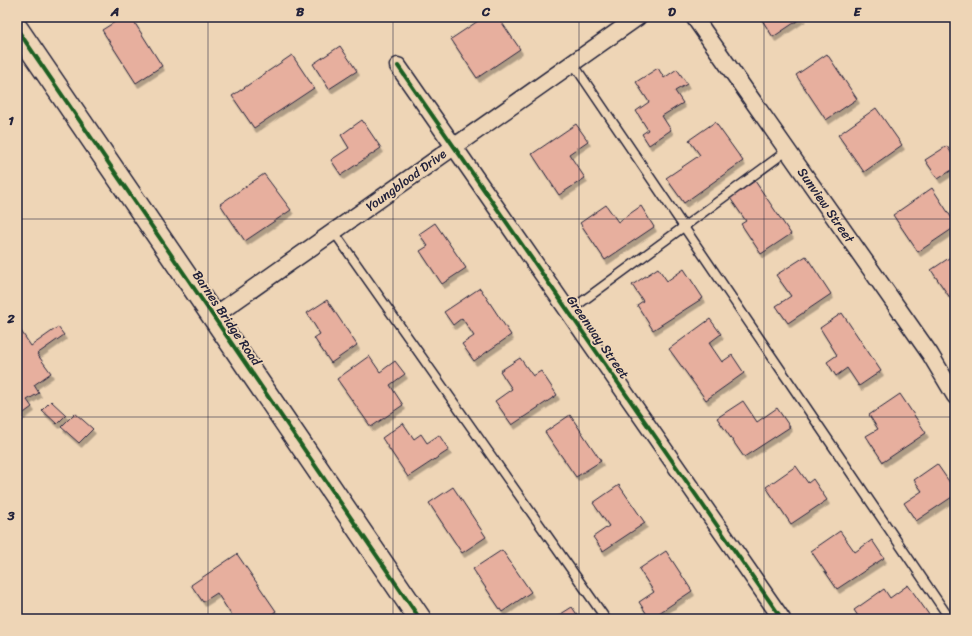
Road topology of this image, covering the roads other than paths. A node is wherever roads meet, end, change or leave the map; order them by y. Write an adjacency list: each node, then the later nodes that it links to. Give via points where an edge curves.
1 (638, 17): 4 (street, Youngblood Drive)
2 (694, 17): 7 (street, Sunview Street)
3 (17, 29): 11 (street, Barnes Bridge Road)
4 (572, 62): 6 (street, Youngblood Drive); 8 (lane)
5 (398, 66): 6 (street, Greenway Street)
6 (454, 146): 9 (street, Youngblood Drive); 10 (street, Greenway Street)
7 (788, 150): 8 (lane); 12 (street, Sunview Street, via 930,354)
8 (683, 226): 10 (lane); 16 (lane)
9 (334, 232): 11 (street, Youngblood Drive); 14 (lane)
10 (568, 312): 15 (street, Greenway Street)
11 (214, 316): 13 (street, Barnes Bridge Road)
12 (955, 396)
13 (420, 619)
14 (606, 619)
15 (782, 619)
16 (950, 619)

